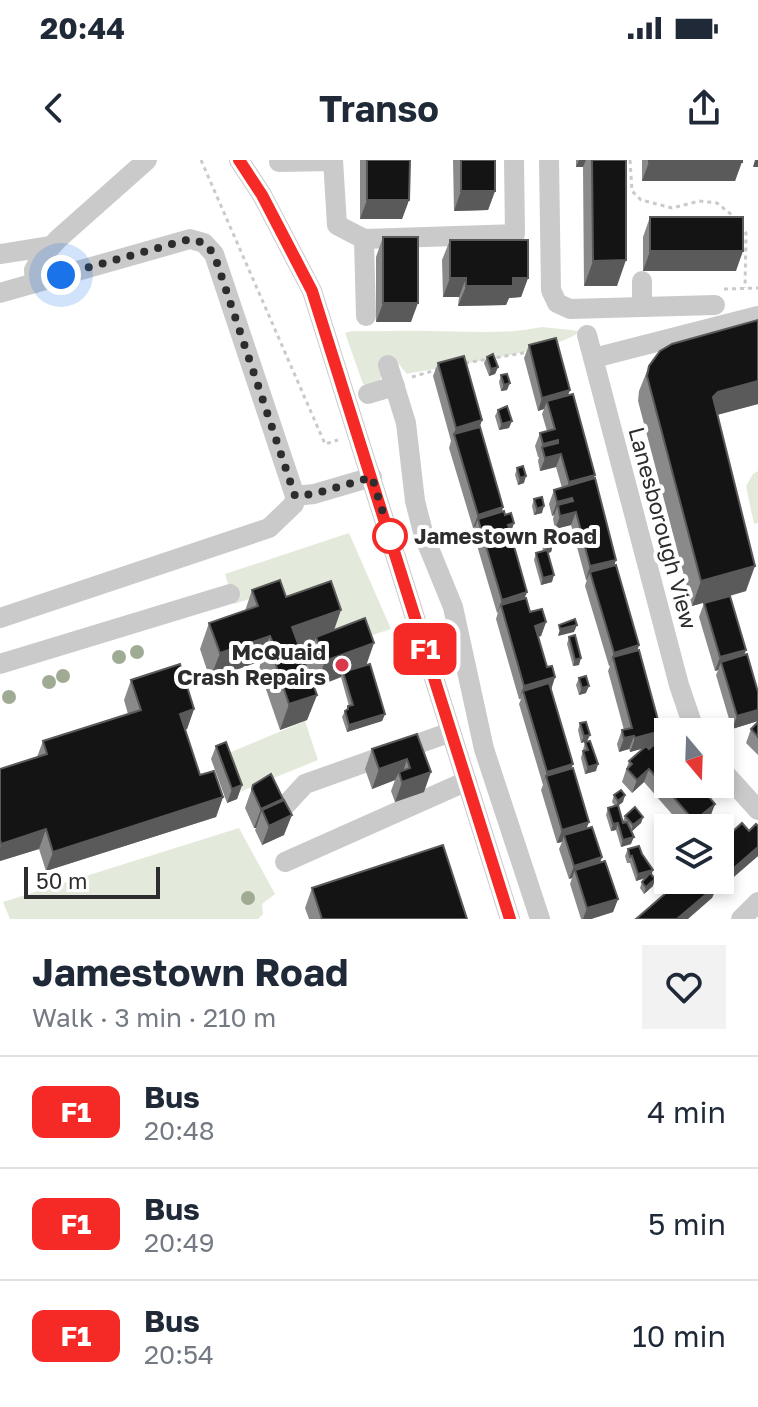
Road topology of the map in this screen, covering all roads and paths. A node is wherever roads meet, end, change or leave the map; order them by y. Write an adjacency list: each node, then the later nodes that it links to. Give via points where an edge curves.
1 (147, 160): 10 (street)
2 (201, 160): 29 (path, via 325,444)
3 (239, 160): 30 (street, via 312,291)
4 (514, 160): 9 (street, via 515,234)
5 (549, 160): 18 (street, via 551,290 557,303 570,309)
6 (630, 160): 14 (path, via 632,191 641,200 672,208 717,203 735,215 746,233)
7 (333, 161): 8 (street); 9 (street, via 337,225)
8 (279, 162)
9 (364, 239): 19 (street)
10 (55, 243): 11 (street); 13 (street, via 34,270)
11 (0, 254)
12 (642, 281): 18 (street)
13 (35, 283): 16 (street); 31 (street, via 190,239 204,243 214,254 228,291)
14 (745, 288): 15 (path); 17 (path, via 723,289)
15 (758, 288)
16 (0, 293)
17 (715, 305): 18 (street)
18 (642, 307)
19 (366, 316)
20 (758, 316): 23 (street)
21 (587, 335): 23 (street, Lanesborough View)
22 (533, 351): 24 (path)
23 (594, 358): 35 (street, Lanesborough View)
24 (459, 364)
25 (388, 365): 27 (street)
26 (444, 368): 27 (path, via 415,375)
27 (404, 386): 28 (street); 44 (street, via 415,501 453,607 484,749)
28 (368, 394)
29 (345, 437)
30 (372, 477): 31 (street); 36 (street)
31 (295, 496): 33 (street, via 294,504 269,528)
32 (230, 594): 34 (street)
33 (0, 618)
34 (0, 664)
35 (690, 718)
36 (451, 732): 37 (street); 39 (street, via 305,784)
37 (467, 781): 41 (street); 43 (street)
38 (734, 783): 40 (street)
39 (282, 809)
40 (758, 810)
41 (285, 862)
42 (758, 902): 45 (street)
43 (510, 919)
44 (540, 919)
45 (741, 919)

